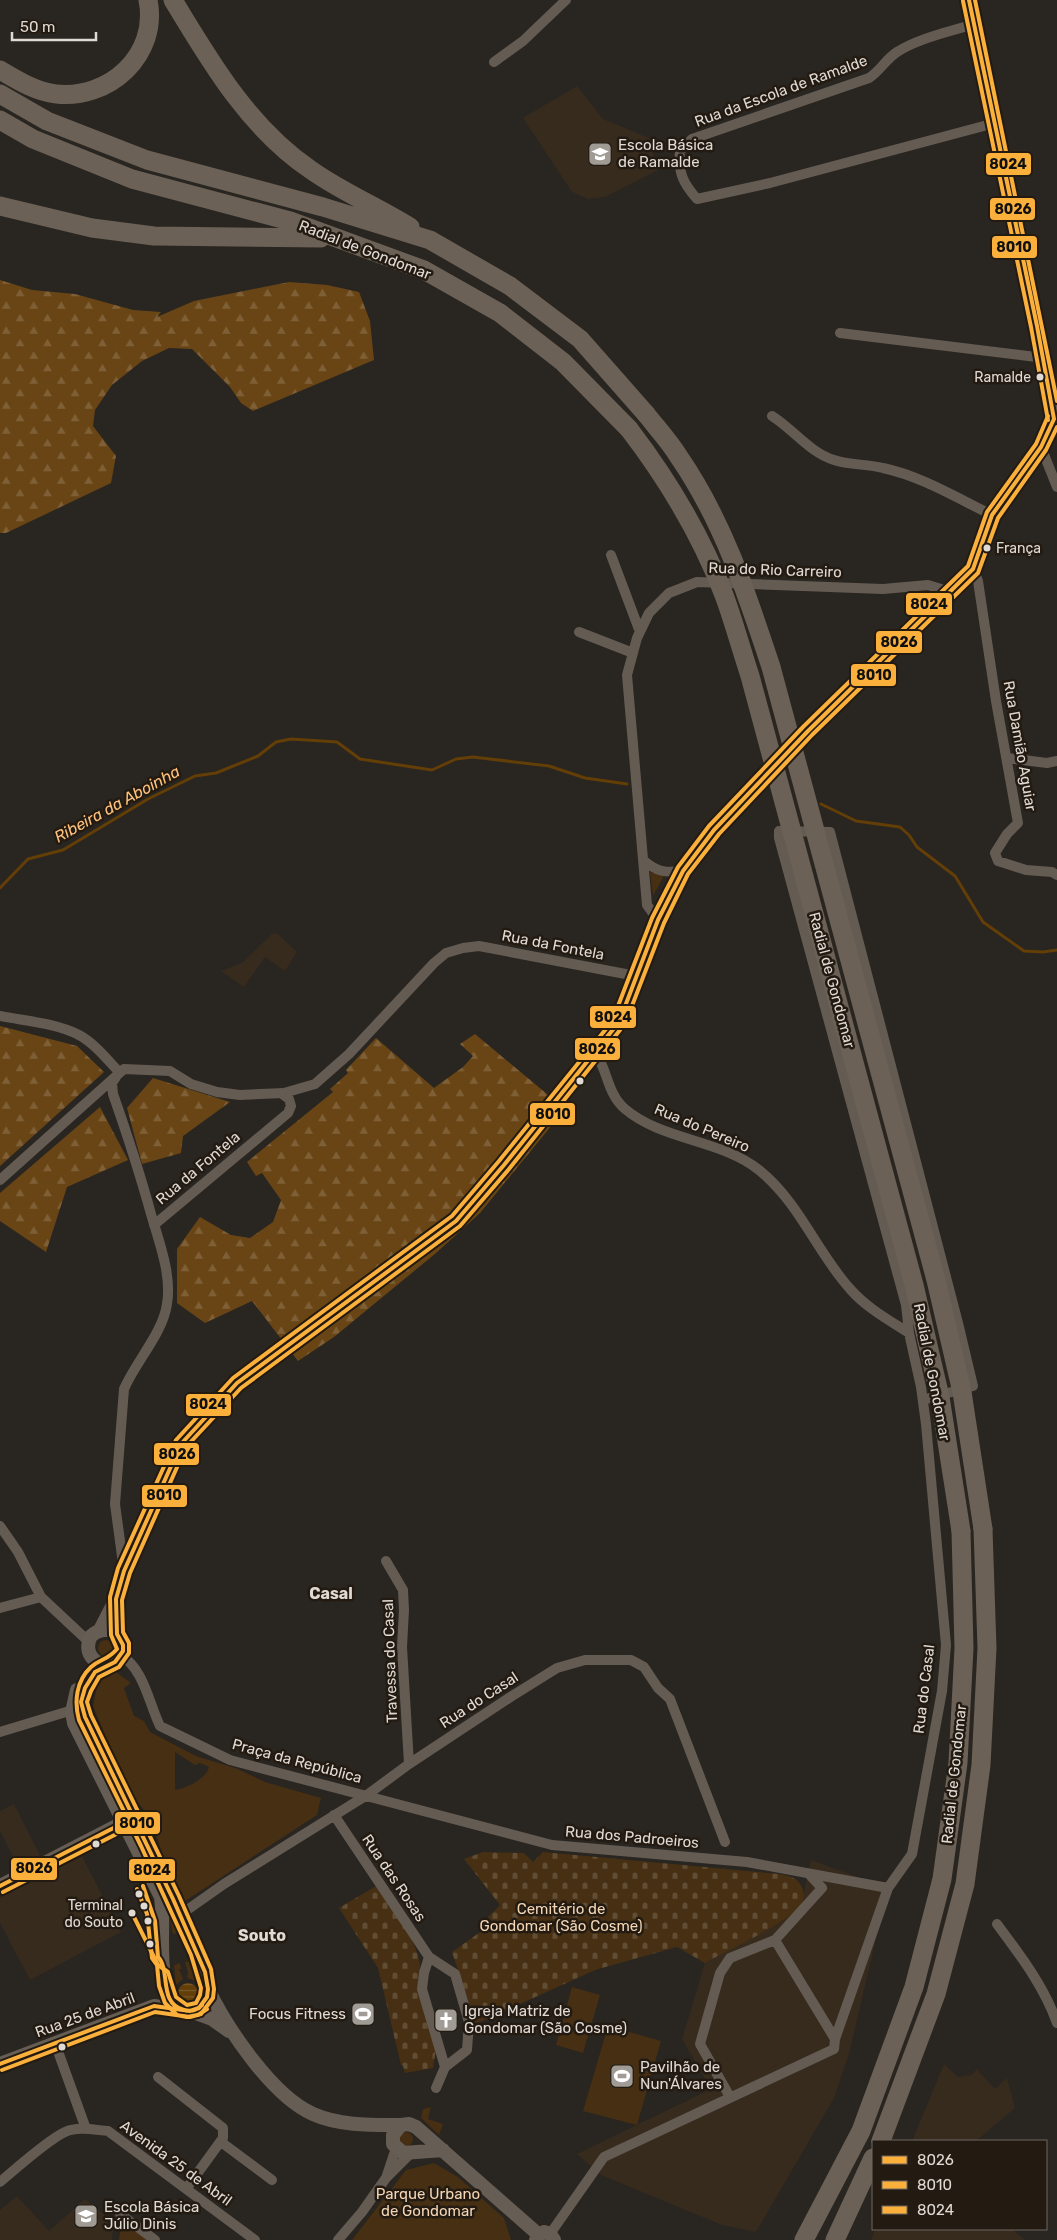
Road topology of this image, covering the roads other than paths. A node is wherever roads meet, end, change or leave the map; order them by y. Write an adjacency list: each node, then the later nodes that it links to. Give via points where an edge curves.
1 (148, 0): 7 (highway, via 148,29 143,46 120,77 105,86 70,95 54,94 36,89)
2 (173, 0): 13 (highway, via 241,106 277,142 311,170)
3 (566, 0): 6 (street, via 523,41)
4 (969, 0): 5 (main road)
5 (974, 24): 10 (main road); 10 (street, Rua da Escola de Ramalde, via 909,46 896,53 869,78 692,139 680,151 679,167 686,186 697,198 770,183)
6 (494, 62)
7 (0, 70)
8 (0, 94): 13 (highway, Radial de Gondomar, via 47,121 147,160)
9 (0, 120): 12 (highway, Radial de Gondomar, via 33,139 132,180 290,221)
10 (995, 123): 15 (main road)
11 (0, 206): 12 (highway, via 92,228 154,236)
12 (344, 240): 100 (highway, Radial de Gondomar, bridge, via 424,270 500,314 563,362 629,429 660,470 705,550 750,676 914,1285 940,1396 960,1531 964,1658 958,1763 942,1879 914,1987 861,2131)
13 (430, 240): 85 (highway, Radial de Gondomar, bridge, via 510,286 580,339 679,456 725,540 745,587 771,667 936,1280 962,1392 983,1529 987,1648 981,1765 965,1884 936,1994)
14 (840, 333): 15 (street)
15 (1044, 358): 16 (main road)
16 (1056, 415): 18 (main road)
17 (772, 416): 20 (street, via 806,444 833,460 884,468 930,485)
18 (1041, 447): 19 (street); 20 (main road)
19 (1057, 487)
20 (992, 515): 22 (main road)
21 (611, 555): 25 (street)
22 (973, 569): 23 (main road); 27 (street, Rua Damião Aguiar, via 978,581)
23 (951, 592): 25 (street, Rua do Rio Carreiro, via 928,584 859,589 697,582 669,593 649,613); 30 (main road, via 808,731 714,830)
24 (579, 632): 26 (street)
25 (640, 632): 26 (street, Rua do Rio Carreiro)
26 (633, 653): 29 (street, Rua do Rio Carreiro, via 627,675)
27 (1007, 758): 28 (street, via 1047,763); 31 (street, Rua Damião Aguiar, via 1018,823 995,853 998,862)
28 (1057, 761)
29 (643, 860): 30 (street, via 653,869); 32 (street, Rua do Rio Carreiro, via 648,906)
30 (683, 872): 32 (main road)
31 (1057, 875)
32 (658, 920): 33 (main road)
33 (636, 976): 35 (main road, via 615,1027); 37 (street, Rua da Fontela, via 479,946 446,953 328,1074 315,1084)
34 (0, 1016): 36 (street, via 63,1029 80,1036)
35 (595, 1052): 43 (street, Rua do Pereiro, via 614,1096 625,1109 654,1126 731,1154 758,1170 803,1219 851,1290); 47 (main road, via 456,1221 237,1383 181,1444)
36 (119, 1072): 37 (street, Rua da Fontela, via 124,1069 170,1071 191,1084 240,1096); 38 (street); 39 (street, via 112,1084)
37 (281, 1093): 41 (street, Rua da Fontela, via 289,1099 291,1106 288,1112)
38 (91, 1098): 39 (street, via 106,1098); 40 (street)
39 (118, 1108): 41 (street)
40 (0, 1180)
41 (154, 1225): 47 (street, Rua da Fontela, via 163,1255 168,1303 163,1321 124,1389 115,1504)
42 (958, 1323): 43 (street); 43 (street, Rua do Casal, via 830,832 779,831 906,1305); 44 (street, via 973,1386)
43 (908, 1333): 44 (street, Rua do Casal)
44 (922, 1400): 65 (street, Rua do Casal, via 946,1645 942,1691 912,1854)
45 (0, 1526): 48 (street, via 18,1552)
46 (386, 1561): 58 (street, Travessa do Casal, via 403,1590 402,1648)
47 (124, 1571): 49 (main road)
48 (41, 1597): 50 (street); 53 (street)
49 (116, 1599): 51 (main road); 52 (main road)
50 (0, 1608)
51 (100, 1630): 52 (main road); 53 (main road)
52 (118, 1634): 55 (main road, via 123,1644)
53 (88, 1641): 54 (main road)
54 (90, 1655): 55 (main road, via 98,1663); 56 (main road, via 78,1686)
55 (115, 1660): 56 (main road, via 95,1672 85,1688); 59 (street, Praça da República, via 128,1659 140,1677 160,1726 230,1760)
56 (78, 1714): 57 (street, via 37,1720); 61 (main road, via 74,1723)
57 (0, 1732)
58 (409, 1764): 59 (street, Rua do Casal); 62 (street, Rua do Casal, via 557,1668 585,1660 631,1660 644,1667 670,1699)
59 (367, 1795): 60 (street, Rua do Casal); 63 (street, Rua dos Padroeiros, via 552,1845 747,1862)
60 (334, 1815): 66 (street, Rua do Casal); 69 (street, Rua das Rosas)
61 (129, 1820): 64 (main road); 66 (main road); 71 (main road, via 161,1897 164,1914 163,1975 168,1994 177,2007)
62 (725, 1842)
63 (810, 1875): 65 (street, Rua dos Padroeiros); 68 (street, via 822,1888)
64 (0, 1886)
65 (888, 1888): 74 (street, Rua do Casal)
66 (180, 1915): 70 (main road, via 205,1972)
67 (997, 1924): 72 (street, via 1050,2003)
68 (775, 1940): 74 (street); 80 (street, via 730,1958 720,1973 700,2044)
69 (429, 1957): 77 (street, via 422,1989); 77 (street, via 455,1974 469,2022 467,2050)
70 (208, 1989): 71 (main road, via 200,2008); 73 (main road)
71 (186, 2011): 73 (main road, Rua 25 de Abril, via 212,2019); 75 (main road, Rua 25 de Abril, via 154,2006)
72 (1057, 2023)
73 (233, 2034): 81 (main road, via 278,2088 301,2107 324,2117)
74 (835, 2039): 80 (street, via 834,2049)
75 (55, 2043): 76 (main road, Rua 25 de Abril); 83 (street)
76 (0, 2064)
77 (446, 2067): 79 (street)
78 (158, 2077): 86 (street, via 222,2128)
79 (436, 2088)
80 (730, 2097): 96 (street, via 604,2157)
81 (365, 2125): 82 (main road); 87 (main road)
82 (401, 2125): 84 (main road, via 412,2125); 87 (main road, via 394,2131)
83 (86, 2129): 93 (street, Avenida 25 de Abril, via 66,2132); 94 (street, Avenida 25 de Abril, via 108,2131)
84 (419, 2130): 88 (main road); 89 (main road, via 421,2144)
85 (881, 2140)
86 (220, 2142): 92 (street); 94 (street)
87 (394, 2146): 89 (main road, via 402,2153); 91 (street)
88 (444, 2150): 89 (main road); 96 (main road)
89 (413, 2153): 91 (street)
90 (872, 2160): 101 (highway)
91 (386, 2178): 99 (street)
92 (272, 2180)
93 (0, 2182)
94 (186, 2189): 98 (street, Avenida 25 de Abril)
95 (120, 2214): 97 (street)
96 (545, 2237)
97 (155, 2240)
98 (255, 2240)
99 (338, 2240)
100 (804, 2240)
101 (834, 2240)

